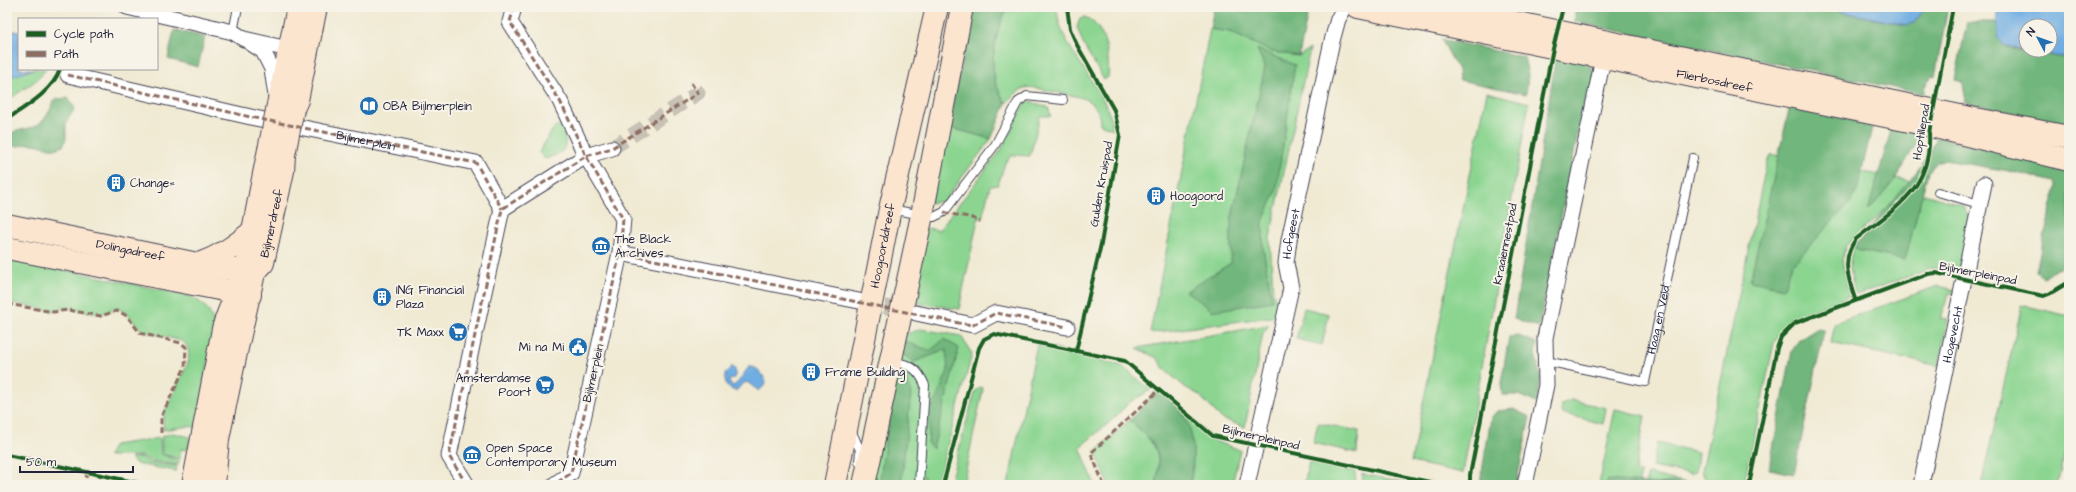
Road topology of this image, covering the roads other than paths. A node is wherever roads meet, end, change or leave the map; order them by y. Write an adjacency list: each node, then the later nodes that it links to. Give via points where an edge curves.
1 (127, 7): 12 (street)
2 (238, 7): 12 (lane)
3 (298, 7): 13 (street, Bijlmerdreef)
4 (316, 7): 13 (street, Bijlmerdreef)
5 (514, 7): 22 (street, Bijlmerplein, via 510,22 560,101)
6 (937, 7): 29 (street, Hoogoorddreef)
7 (962, 7): 30 (street)
8 (1345, 7): 52 (street, Hofgeest, via 1338,19 1332,41 1289,240 1286,263 1291,288)
9 (1358, 7): 11 (street, Flierbosdreef)
10 (1442, 7): 11 (street, Flierbosdreef)
11 (1532, 34): 14 (street, Flierbosdreef)
12 (239, 36): 13 (street, via 242,29); 17 (street, via 263,51)
13 (297, 48): 17 (street, Bijlmerdreef)
14 (1605, 49): 18 (street, Flierbosdreef); 43 (street, via 1545,338)
15 (68, 75): 28 (street, Bijlmerplein, via 255,118 476,163)
16 (1063, 100): 30 (lane, via 1027,96 1018,102 995,145 952,204 934,217)
17 (285, 107): 21 (street, Bijlmerdreef, bridge)
18 (1959, 124): 19 (street, Flierbosdreef); 24 (street, Flierbosdreef)
19 (2069, 137)
20 (612, 148): 22 (street)
21 (276, 152): 32 (street, Bijlmerdreef); 35 (street, Bijlmerdreef, via 283,171 263,263)
22 (586, 156): 28 (street); 34 (street, Bijlmerplein, via 623,219)
23 (1693, 158): 43 (lane, Haag en Veld, via 1645,382)
24 (2069, 160)
25 (1984, 184): 27 (street, Hogevecht)
26 (1938, 192): 27 (lane)
27 (1979, 204): 54 (street, Hogevecht)
28 (502, 209): 46 (street, via 475,332 471,381 449,456)
29 (890, 209): 30 (lane); 44 (street, Hoogoorddreef)
30 (922, 215): 42 (street)
31 (7, 225): 36 (street, Dolingadreef)
32 (253, 231): 35 (street, Bijlmerdreef); 36 (street, via 233,249)
33 (7, 248): 36 (street, Dolingadreef)
34 (620, 253): 38 (street); 47 (street, Bijlmerplein, via 571,473)
35 (249, 272): 36 (street, Dolingadreef); 37 (street, Bijlmerdreef)
36 (194, 274): 37 (street, Dolingadreef); 40 (street, via 215,305)
37 (244, 294): 40 (street, Bijlmerdreef, via 229,309); 45 (street, Bijlmerdreef, via 218,439)
38 (859, 301)
39 (916, 313): 41 (street, via 973,325 996,313)
40 (224, 325): 45 (street, Bijlmerdreef, via 201,435)
41 (1067, 327)
42 (892, 361): 50 (street); 51 (lane, via 911,366 921,376 925,385)
43 (1546, 361): 53 (street, via 1546,385)
44 (847, 421): 48 (street, Hoogoorddreef); 49 (lane, via 860,450)
45 (204, 480)
46 (467, 485)
47 (554, 485)
48 (834, 485)
49 (860, 485)
50 (864, 485)
51 (918, 485)
52 (1247, 485)
53 (1525, 485)
54 (1921, 485)

